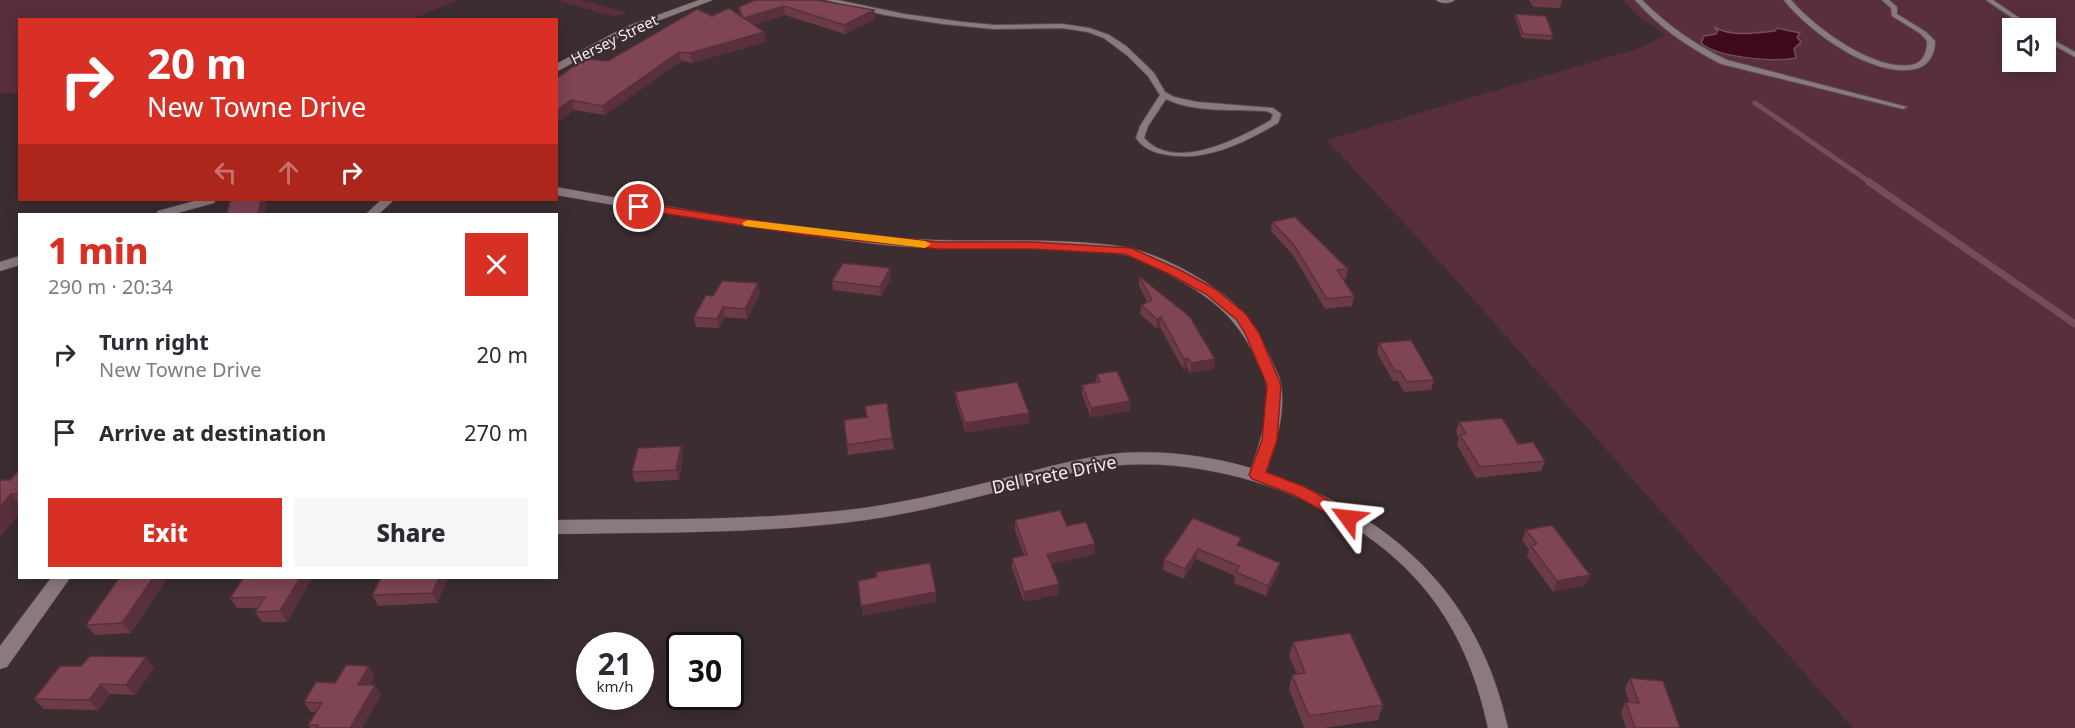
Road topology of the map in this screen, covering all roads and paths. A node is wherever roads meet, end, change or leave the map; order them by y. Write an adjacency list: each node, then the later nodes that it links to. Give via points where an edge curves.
1 (708, 0): 12 (street, Hersey Street, via 628,29)
2 (829, 0): 13 (lane, via 962,25 1059,26 1099,33 1141,64)
3 (1441, 0): 4 (street)
4 (1450, 0)
5 (1638, 0): 14 (lane, via 1701,52 1724,62)
6 (1787, 0): 7 (lane, via 1836,40 1877,64 1905,69 1922,64 1929,58 1931,41 1898,19)
7 (1885, 0)
8 (1989, 0): 9 (lane)
9 (2016, 18)
10 (2056, 44): 11 (lane)
11 (2075, 55)
12 (558, 68)
13 (1164, 94): 13 (lane, via 1199,105 1266,109 1277,114 1275,121 1260,131 1225,146 1194,156 1174,155 1152,148 1140,138 1142,128)
14 (1903, 107)
15 (558, 191): 22 (street, via 687,215 886,241 1127,251 1210,292 1241,317 1252,333 1274,385 1270,440)
16 (207, 201): 18 (street)
17 (387, 201): 19 (street)
18 (165, 213)
19 (373, 213)
20 (18, 262): 21 (street)
21 (0, 267)
22 (1257, 475): 23 (street, Del Prete Drive, via 1183,461 1124,459 1072,467 960,496 847,516); 26 (street, Del Prete Drive, via 1300,491 1354,521 1426,578 1443,599 1470,647 1491,698)
23 (558, 527)
24 (60, 579): 25 (street)
25 (0, 661)
26 (1498, 728)

